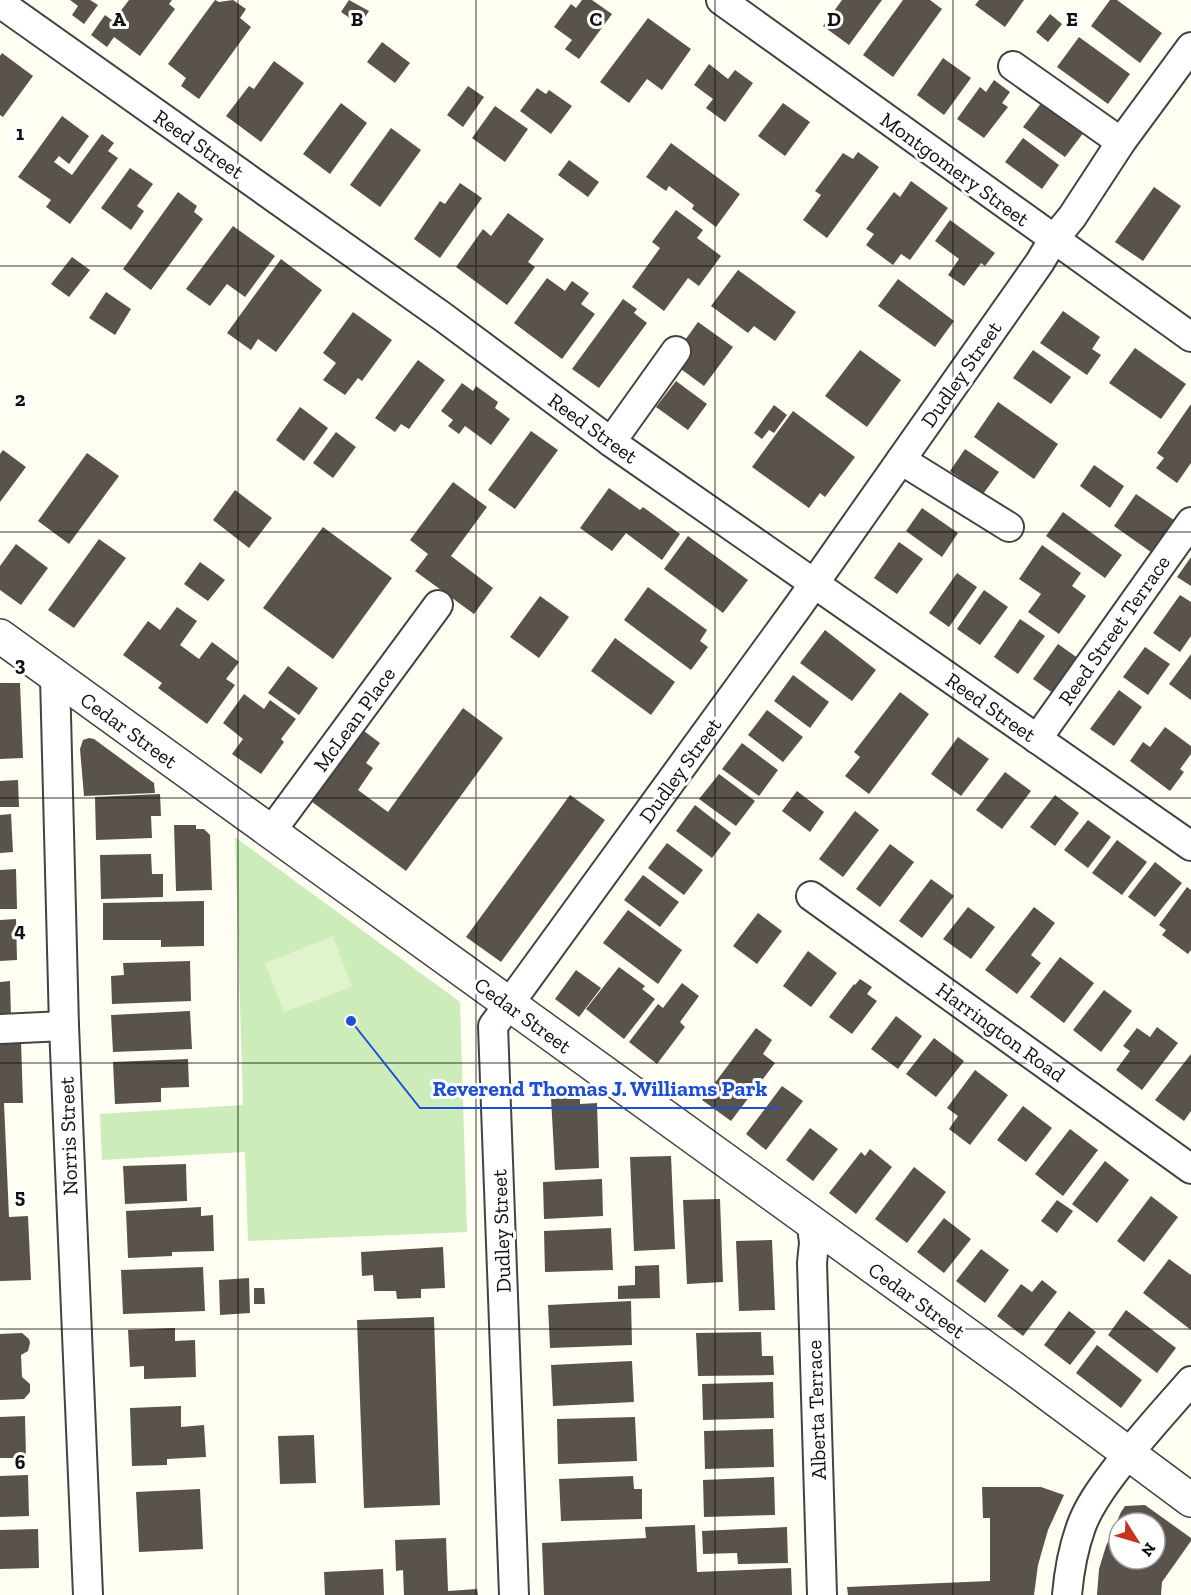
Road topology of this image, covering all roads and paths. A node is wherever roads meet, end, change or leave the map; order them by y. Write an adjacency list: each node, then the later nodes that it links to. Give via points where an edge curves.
1 (721, 0): 6 (street, Montgomery Street)
2 (0, 3): 9 (street, Reed Street, via 443,317)
3 (1191, 47): 5 (street, Dudley Street)
4 (1013, 66): 5 (street)
5 (1121, 142): 6 (street, Dudley Street)
6 (1053, 240): 7 (street, Montgomery Street); 10 (street, Dudley Street)
7 (1191, 337)
8 (676, 351): 9 (street)
9 (610, 442): 13 (street, Reed Street)
10 (901, 460): 12 (street); 13 (street, Dudley Street)
11 (1191, 522): 17 (street, Reed Street Terrace)
12 (1009, 528)
13 (815, 583): 17 (street, Reed Street); 21 (street, Dudley Street)
14 (438, 605): 18 (street, McLean Place)
15 (0, 636): 16 (street, Cedar Street)
16 (55, 677): 18 (street, Cedar Street); 22 (street, Norris Street)
17 (1037, 739): 19 (street, Reed Street)
18 (270, 833): 21 (street, Cedar Street)
19 (1191, 846)
20 (811, 896): 24 (street, Harrington Road)
21 (509, 1005): 25 (street, Cedar Street); 30 (street, Dudley Street, via 494,1026)
22 (64, 1026): 23 (street); 29 (street, Norris Street)
23 (0, 1029)
24 (1191, 1169)
25 (813, 1225): 27 (street, Cedar Street); 31 (street, Alberta Terrace)
26 (1191, 1381): 27 (street)
27 (1128, 1454): 28 (street, Cedar Street); 32 (street, via 1099,1492 1081,1526)
28 (1191, 1500)
29 (87, 1595)
30 (514, 1595)
31 (822, 1595)
32 (1067, 1595)

